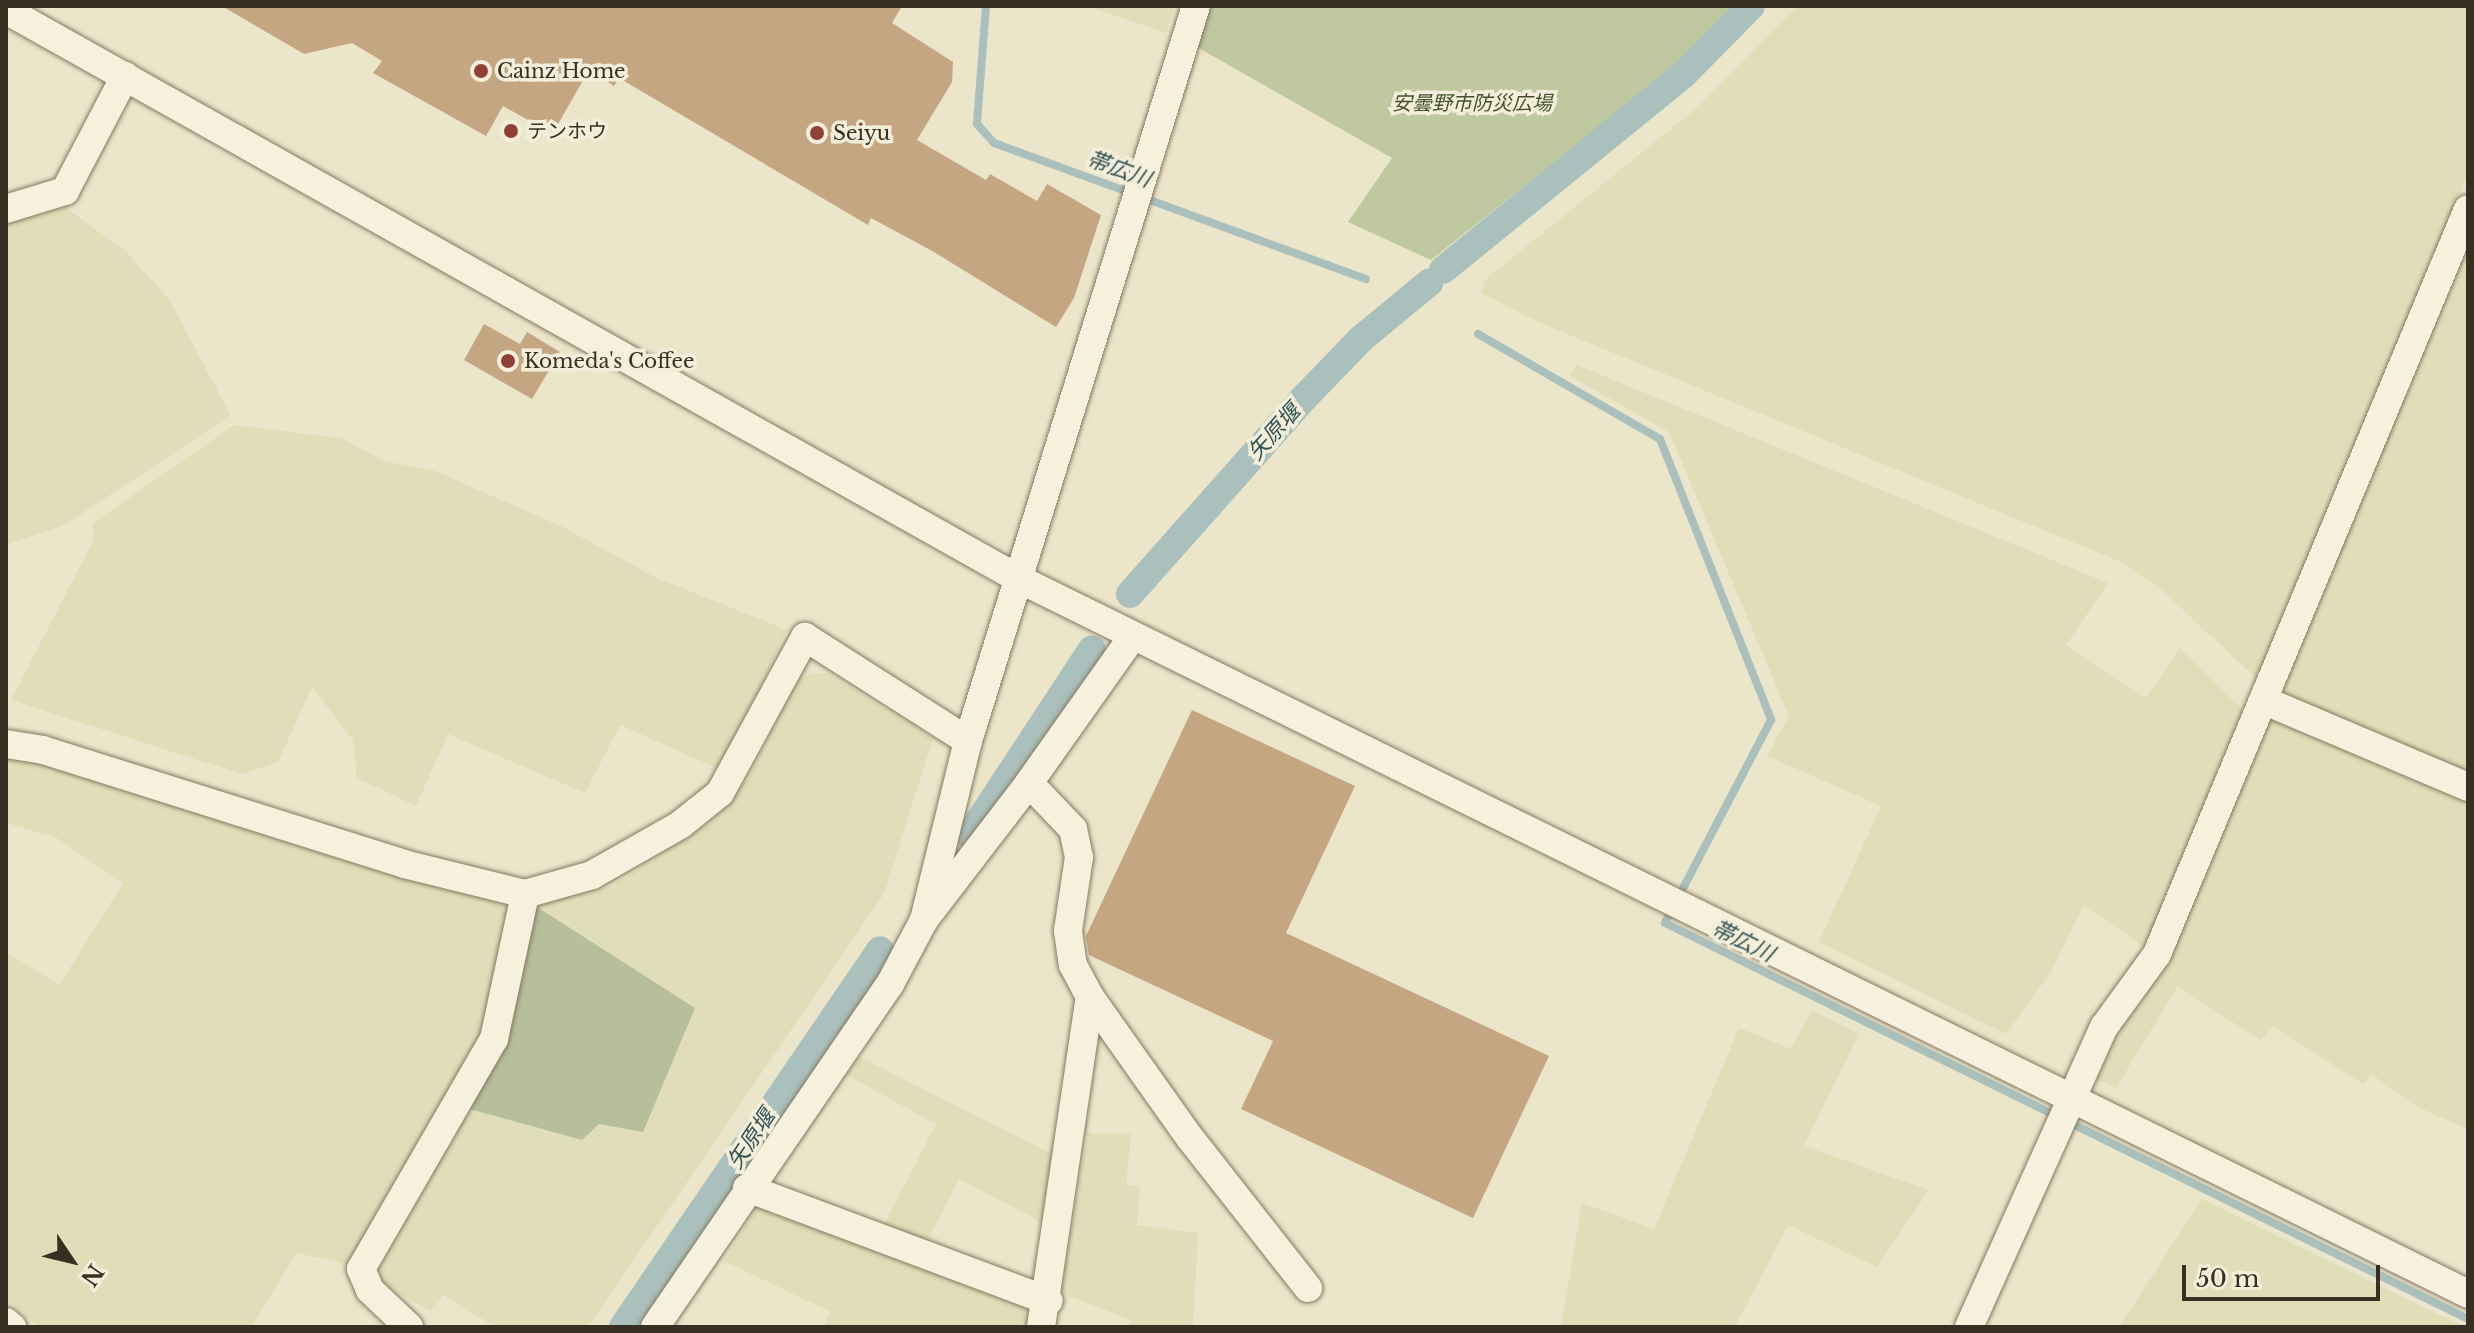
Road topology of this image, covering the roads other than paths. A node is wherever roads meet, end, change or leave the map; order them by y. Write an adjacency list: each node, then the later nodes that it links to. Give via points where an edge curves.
1 (1196, 6): 6 (street)
2 (6, 10): 3 (street)
3 (125, 76): 4 (street, via 65,191); 6 (street)
4 (6, 209)
5 (2468, 209): 8 (street)
6 (1019, 579): 7 (street); 9 (street)
7 (1133, 636): 11 (street); 16 (street)
8 (2263, 700): 12 (street); 16 (street, via 2157,954 2104,1027)
9 (968, 741): 13 (street, via 805,637 720,793 680,825 592,875); 14 (street)
10 (6, 744): 13 (street, via 43,750 404,864)
11 (1029, 783): 14 (street); 15 (street, via 1073,829 1079,857 1068,931 1073,965)
12 (2468, 787)
13 (525, 894): 23 (street, via 494,1039 361,1269 370,1290)
14 (924, 920): 17 (street, via 890,984)
15 (1090, 997): 18 (street, via 1190,1138); 20 (street)
16 (2069, 1101): 19 (street); 25 (street)
17 (747, 1188): 20 (street); 24 (street)
18 (1308, 1288)
19 (2468, 1294)
20 (1045, 1314)
21 (6, 1322): 22 (street)
22 (12, 1327)
23 (409, 1327)
24 (655, 1327)
25 (1969, 1327)

